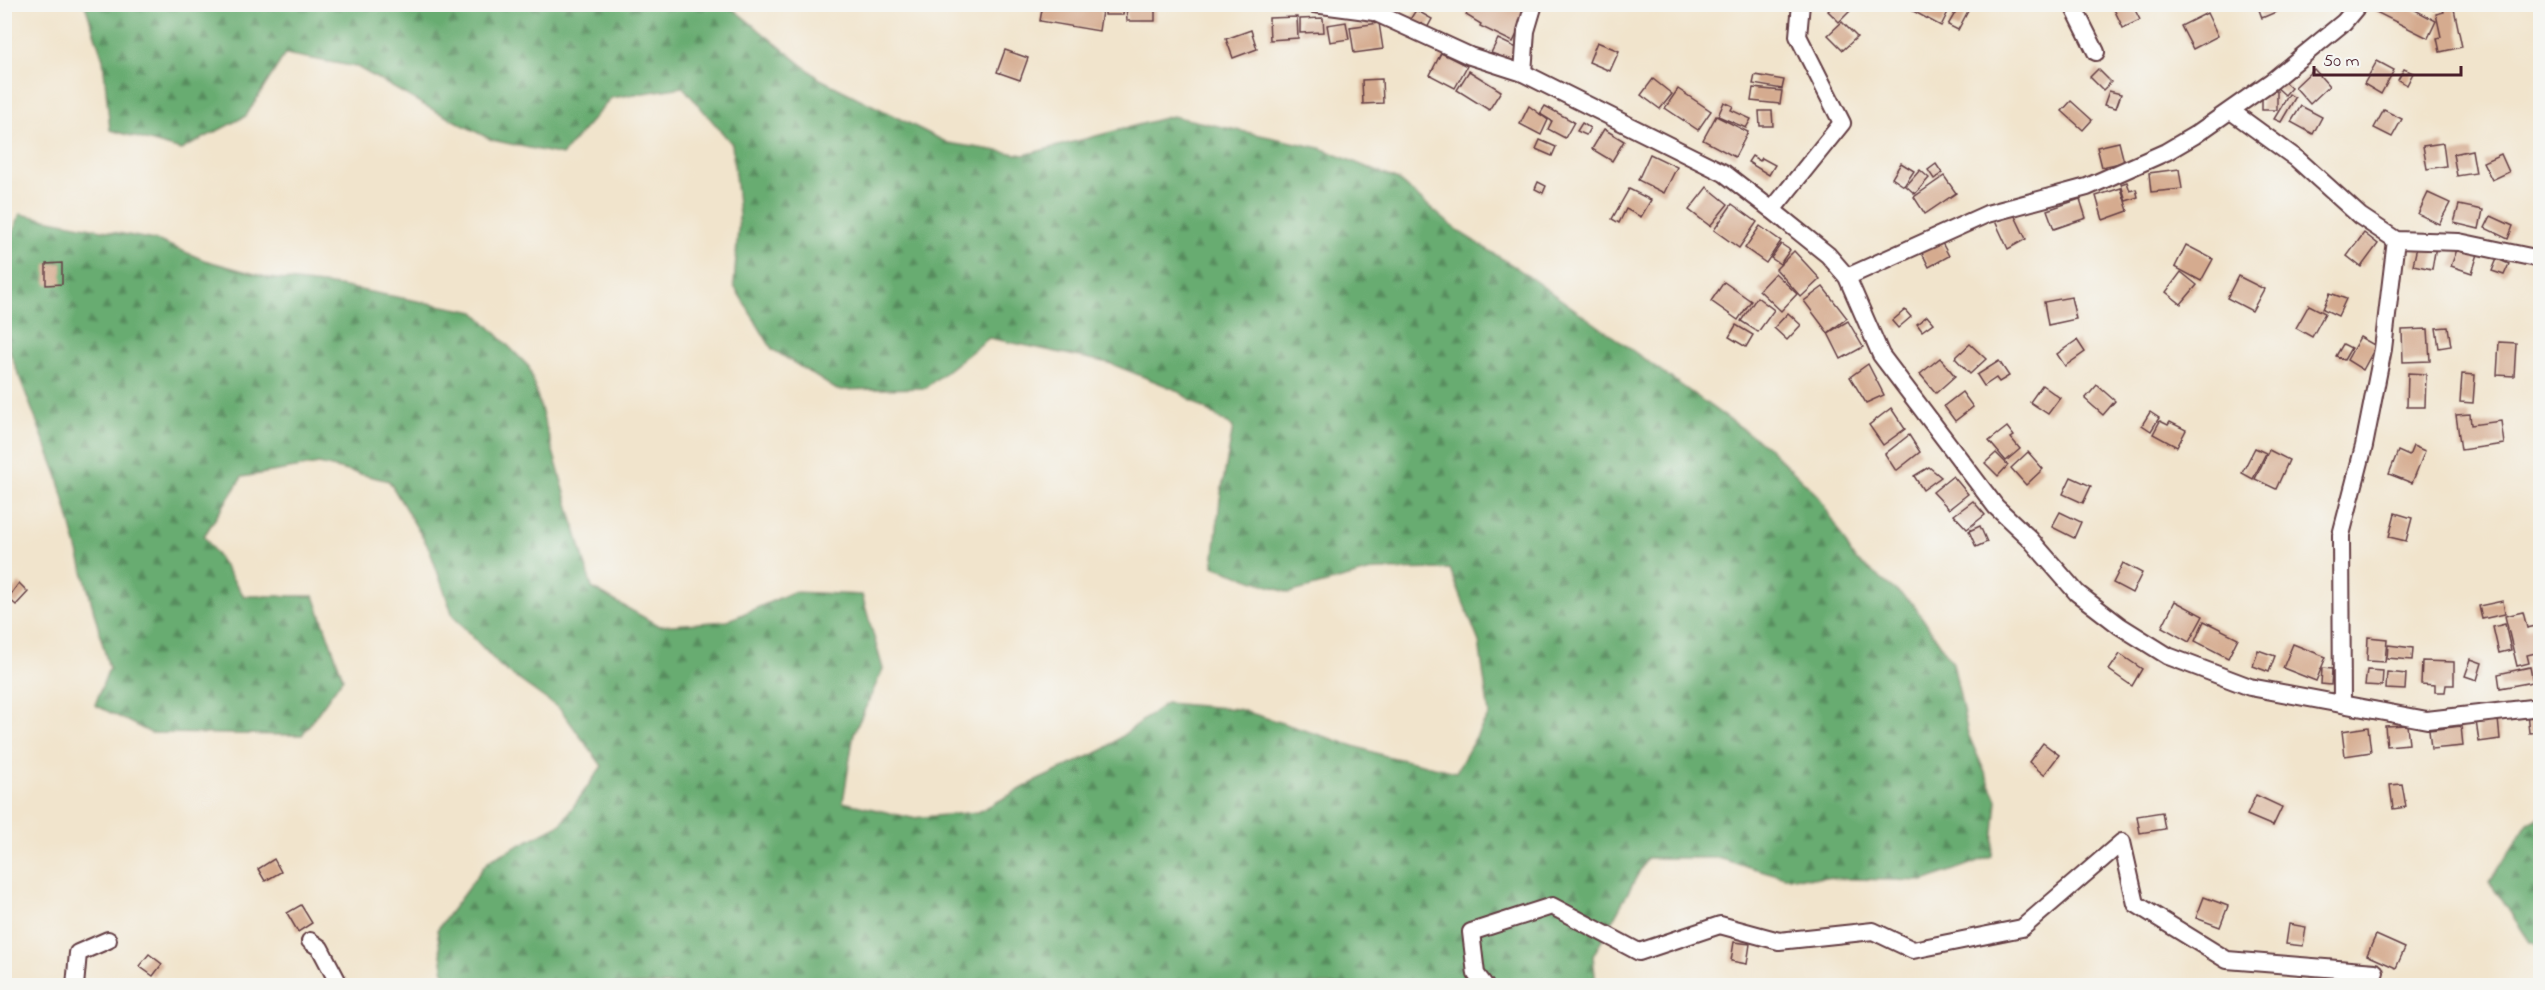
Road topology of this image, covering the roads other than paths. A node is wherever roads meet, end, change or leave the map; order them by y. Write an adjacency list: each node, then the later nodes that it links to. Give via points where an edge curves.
1 (1314, 4): 7 (street, via 1374,12 1470,56)
2 (1534, 4): 7 (street, via 1526,32)
3 (1801, 4): 9 (street, via 1798,36 1842,123)
4 (2072, 4): 6 (street)
5 (2359, 4): 8 (street, via 2344,22)
6 (2096, 52)
7 (1523, 73): 9 (street, via 1724,174)
8 (2232, 111): 10 (street, via 2297,159 2360,216); 12 (street, via 2166,152 2097,183 1987,214)
9 (1772, 210): 12 (street, via 1828,255)
10 (2396, 240): 11 (street, via 2459,242); 13 (street, via 2383,349 2341,535)
11 (2541, 259)
12 (1847, 277): 13 (street, via 1881,355 1996,507 2030,539 2077,594 2168,656 2250,687)
13 (2342, 704): 14 (street, via 2427,720)
14 (2541, 707)
15 (108, 940): 18 (street, via 78,953)
16 (310, 941): 19 (street, via 320,948)
17 (2375, 972): 20 (street, via 2227,960 2136,904 2122,842 2022,928 1913,950 1873,931 1779,941 1720,925 1639,952 1552,906 1471,932 1476,974)
18 (75, 986)
19 (340, 986)
20 (1485, 986)

